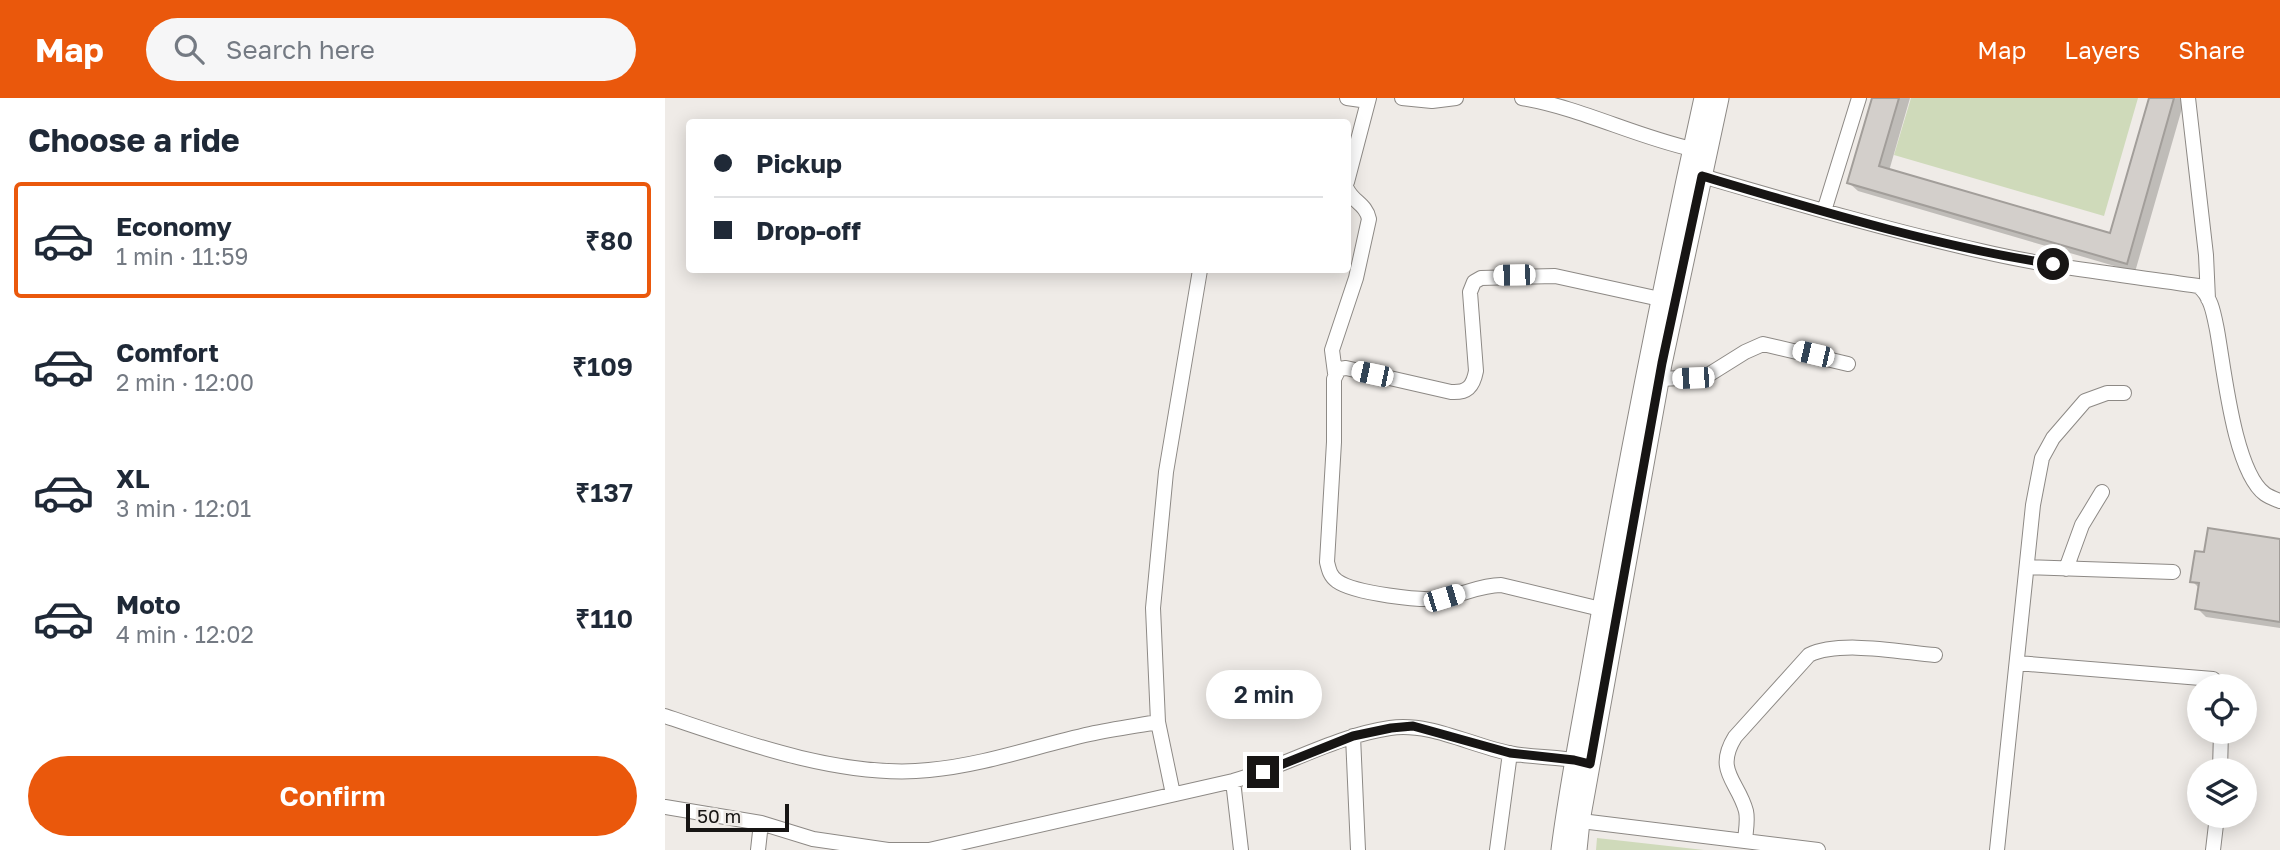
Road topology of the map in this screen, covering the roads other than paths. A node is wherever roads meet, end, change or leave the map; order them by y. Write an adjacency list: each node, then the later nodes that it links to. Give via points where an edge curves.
1 (1347, 98): 9 (street)
2 (1402, 98): 3 (street)
3 (1456, 98)
4 (1522, 98): 10 (street, via 1571,108 1657,141)
5 (1703, 98): 10 (main road)
6 (1719, 98): 12 (main road)
7 (1859, 98): 14 (street)
8 (2188, 98): 17 (street)
9 (1368, 100): 11 (street)
10 (1692, 149): 16 (main road)
11 (1351, 176)
12 (1702, 176): 14 (street); 20 (main road)
13 (1351, 193): 19 (street, via 1369,219 1356,278 1332,350)
14 (1824, 211): 17 (street, via 1982,252 2198,286)
15 (1199, 273): 32 (street, via 1158,545 1153,608)
16 (1660, 299): 19 (street, via 1555,276 1481,278 1470,292 1476,371 1469,389 1451,392 1346,368); 27 (main road)
17 (2208, 299): 23 (street, via 2237,439 2264,493)
18 (1848, 364): 20 (street, via 1763,344 1706,377)
19 (1335, 373): 27 (street, via 1327,562 1336,581 1419,600 1501,585)
20 (1659, 379): 27 (main road)
21 (2124, 393): 24 (street, via 2085,401 2047,446 2033,505)
22 (2102, 492): 25 (street, via 2082,525)
23 (2280, 501)
24 (2028, 567): 25 (street); 29 (street)
25 (2066, 569): 26 (street)
26 (2173, 572)
27 (1609, 611): 35 (main road)
28 (1935, 655): 42 (street, via 1839,648 1809,655 1728,748 1729,773 1746,809)
29 (2017, 663): 30 (street); 51 (street)
30 (2187, 677)
31 (665, 716): 32 (street, via 835,765 897,771 928,771 982,761)
32 (1158, 722): 37 (street)
33 (1353, 736): 34 (street, via 1413,726); 36 (street); 46 (street)
34 (1515, 753): 35 (street); 47 (street)
35 (1582, 762): 39 (main road)
36 (1233, 780): 37 (street); 45 (street)
37 (1173, 794): 44 (street)
38 (665, 807): 40 (street)
39 (1572, 820): 42 (street); 48 (main road); 49 (main road)
40 (761, 823): 43 (street); 44 (street, via 813,839 888,850)
41 (2216, 828): 52 (street)
42 (1745, 839): 50 (street)
43 (758, 850)
44 (929, 850)
45 (1241, 850)
46 (1358, 850)
47 (1497, 850)
48 (1561, 850)
49 (1577, 850)
50 (1818, 850)
51 (1997, 850)
52 (2213, 850)

